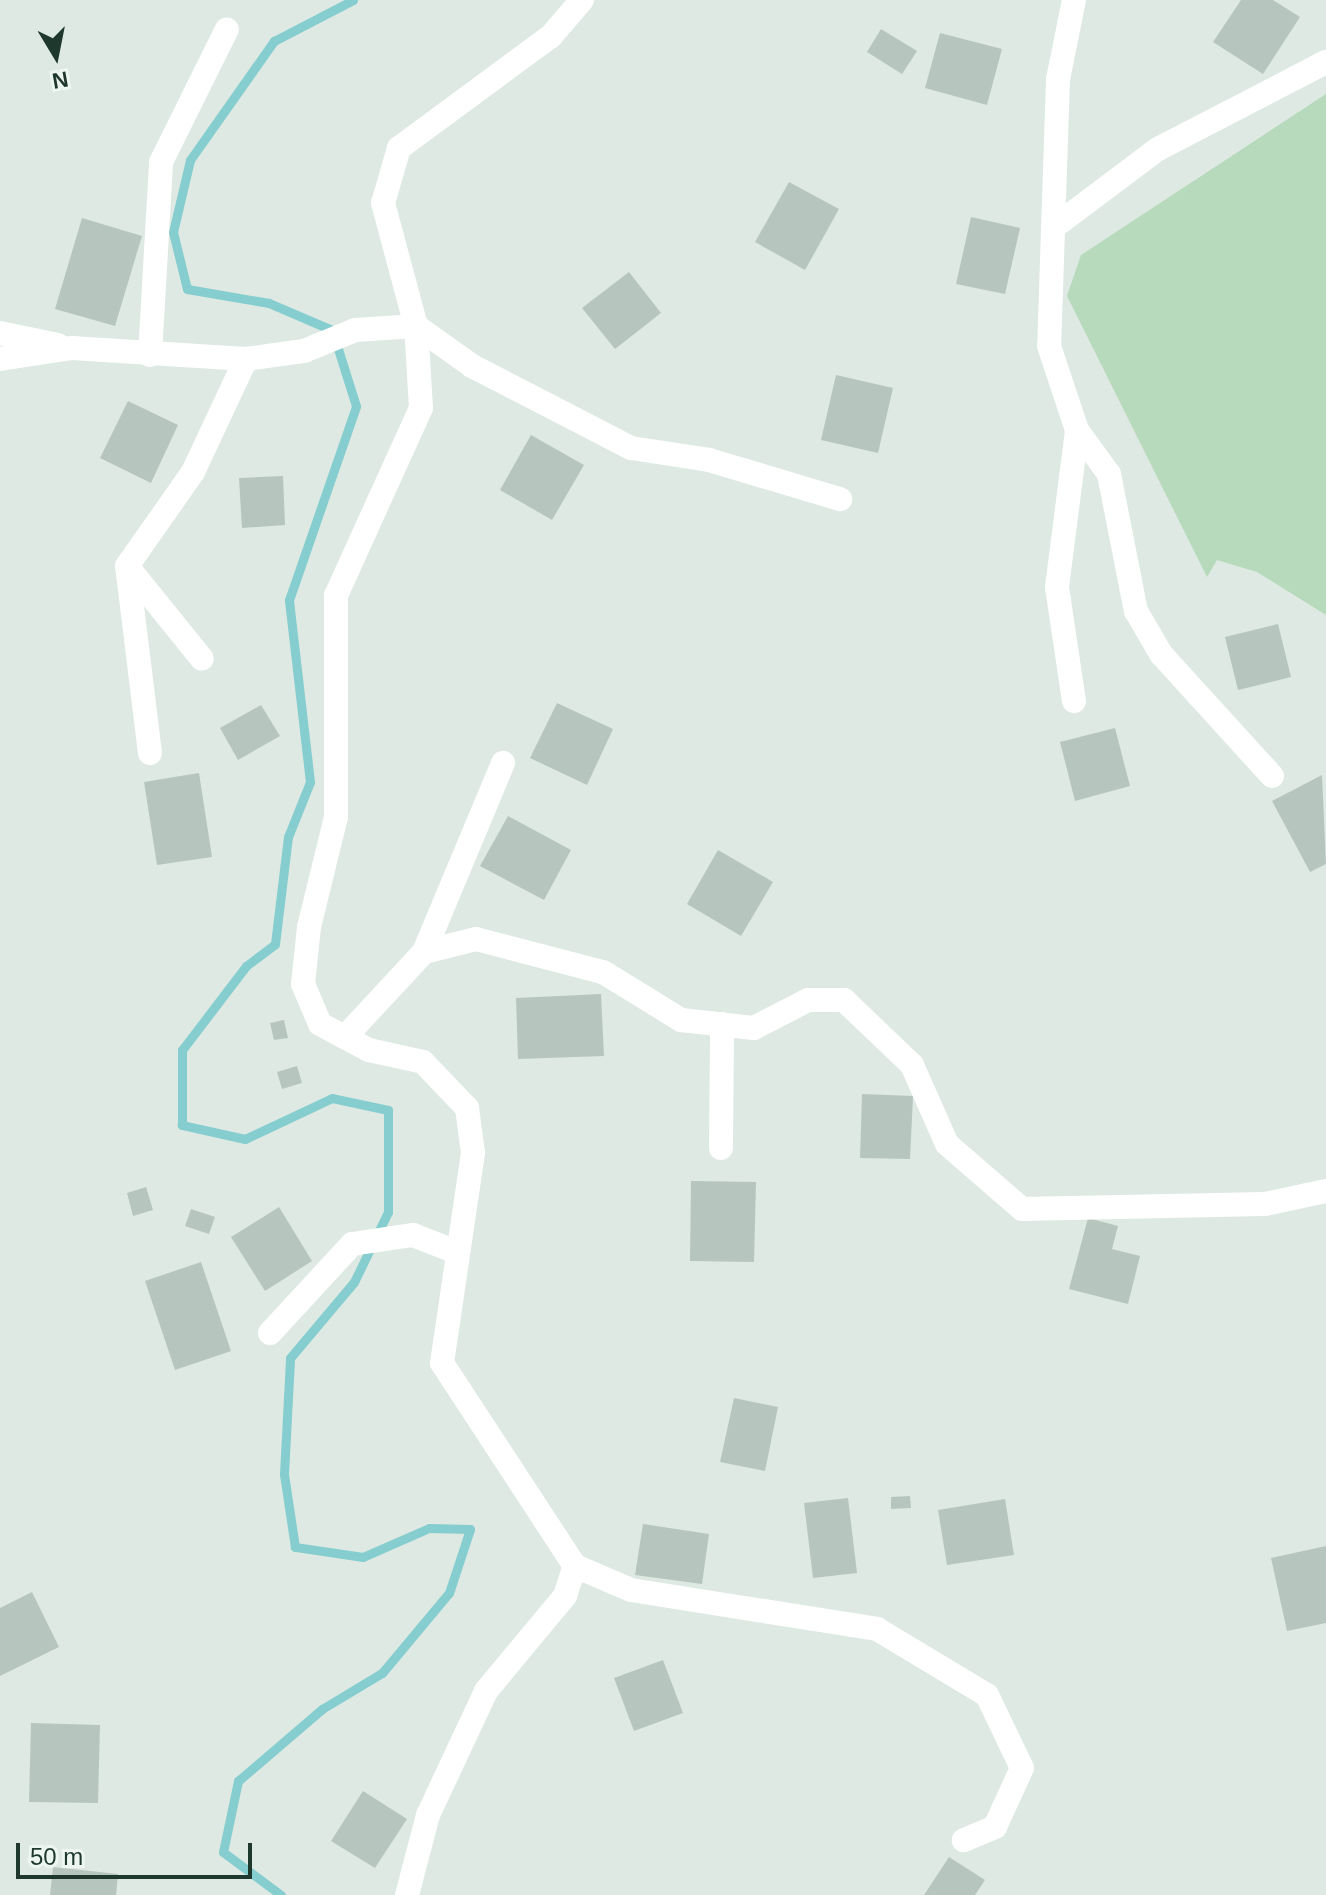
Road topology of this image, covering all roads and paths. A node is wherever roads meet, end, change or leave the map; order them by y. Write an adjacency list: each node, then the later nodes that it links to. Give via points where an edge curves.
1 (582, 0): 6 (street, via 551,36 399,148 383,203)
2 (1074, 0): 5 (street, via 1058,79)
3 (227, 29): 9 (street, via 161,162)
4 (1326, 62): 5 (street, via 1260,101 1158,149)
5 (1054, 227): 12 (street, via 1049,346)
6 (416, 326): 11 (street, via 355,330 304,351); 13 (street, via 472,366 631,448 709,460); 22 (street, via 421,408 336,595 336,817 309,927 303,984 320,1024)
7 (0, 333): 8 (street)
8 (72, 348): 9 (street); 10 (street)
9 (150, 355): 11 (street)
10 (0, 359)
11 (246, 359): 14 (street, via 193,472)
12 (1077, 430): 16 (street, via 1057,587); 19 (street, via 1109,474 1136,611 1161,654)
13 (840, 499)
14 (127, 566): 15 (street); 17 (street)
15 (202, 659)
16 (1074, 701)
17 (150, 753)
18 (503, 763): 20 (street)
19 (1272, 776)
20 (424, 952): 21 (street, via 476,939 603,972 681,1020); 22 (street)
21 (722, 1024): 23 (street); 24 (street, via 754,1028 808,1000 844,1000 912,1065 947,1144 1022,1209 1265,1204)
22 (345, 1037): 25 (street, via 369,1050 423,1062 467,1108 473,1153)
23 (721, 1148)
24 (1326, 1191)
25 (454, 1251): 26 (street, via 413,1235 352,1244); 27 (street, via 442,1363)
26 (270, 1333)
27 (575, 1566): 28 (street, via 631,1590 877,1629 987,1695 1022,1768 995,1827); 29 (street, via 565,1596 486,1691 428,1815)
28 (964, 1840)
29 (407, 1895)

